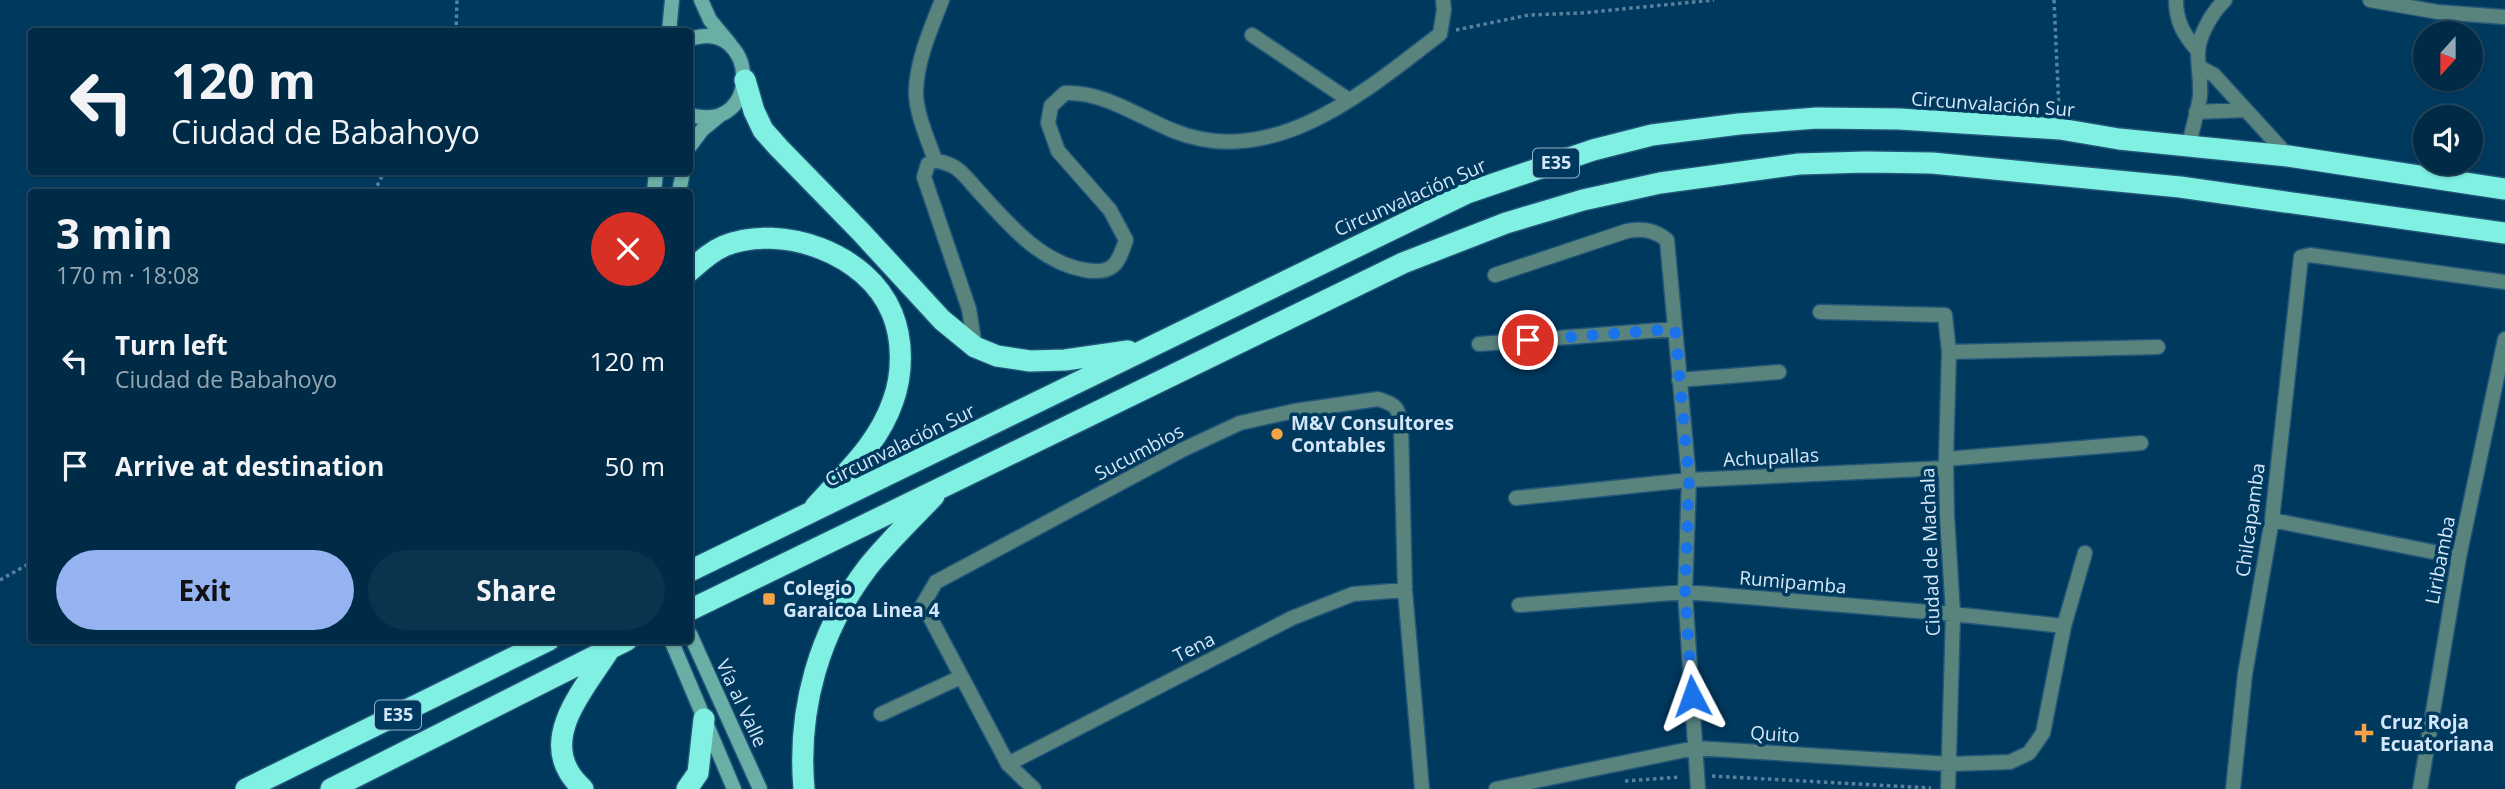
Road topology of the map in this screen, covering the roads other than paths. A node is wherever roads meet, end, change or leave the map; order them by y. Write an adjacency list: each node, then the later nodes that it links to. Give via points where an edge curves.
1 (672, 0): 9 (main road)
2 (701, 0): 12 (main road, via 710,20)
3 (942, 0): 24 (street, via 915,92)
4 (1443, 0): 16 (street, via 1440,34)
5 (2176, 0): 13 (street, via 2177,21)
6 (2225, 0): 13 (street, via 2203,33)
7 (2370, 0): 8 (street)
8 (2505, 17)
9 (669, 28)
10 (1252, 35): 16 (street)
11 (693, 39): 12 (main road, via 717,39)
12 (735, 51): 15 (main road)
13 (2198, 51): 14 (street)
14 (2201, 68): 17 (street, via 2214,75); 18 (street)
15 (745, 80): 19 (main road, via 738,99); 34 (highway, via 763,130 942,320)
16 (1349, 100): 24 (street, via 1325,116 1268,138 1236,142 1206,141 1084,92 1065,93 1051,106 1048,123 1058,151 1110,210 1126,240 1119,261 1110,270 1072,268 1030,244 956,168)
17 (2244, 110): 18 (street); 23 (street)
18 (2196, 112): 22 (street)
19 (723, 113): 20 (main road); 21 (main road)
20 (693, 116)
21 (693, 142)
22 (2189, 145): 23 (highway, Circunvalación Sur / E35); 36 (highway, Circunvalación Sur / E35, via 2060,129 1899,119 1817,118 1640,138 1466,193)
23 (2288, 156): 25 (highway, Circunvalación Sur / E35)
24 (935, 160): 34 (street, via 928,164 924,177 970,309)
25 (2505, 189)
26 (2505, 233): 43 (highway, E35, via 2180,187 1932,163 1798,164 1660,183 1583,200 1454,242)
27 (693, 268): 45 (highway, via 706,256 743,241 805,243 866,277 891,311 901,352 894,399 870,446)
28 (1495, 275): 31 (street, via 1627,231 1658,233 1667,240)
29 (2505, 282): 46 (street, Chilcapamba, via 2301,257)
30 (1820, 312): 37 (street, Ciudad de Machala, via 1945,315)
31 (1675, 329): 33 (street); 39 (street)
32 (2505, 340): 48 (street, Liribamba)
33 (1479, 344)
34 (975, 347): 36 (highway, via 1030,361)
35 (2158, 347): 37 (street)
36 (1147, 349): 45 (highway, Circunvalación Sur / E35)
37 (1949, 352): 41 (street, Ciudad de Machala)
38 (1779, 372): 39 (street)
39 (1679, 380): 42 (street)
40 (2141, 443): 41 (street, Achupallas)
41 (1946, 464): 42 (street, Achupallas); 54 (street, Ciudad de Machala)
42 (1689, 480): 44 (street, Achupallas); 51 (street)
43 (943, 486): 53 (highway, E35); 74 (highway, via 868,568 823,643 806,707)
44 (1516, 498)
45 (807, 515): 49 (highway, Circunvalación Sur / E35)
46 (2272, 520): 48 (street); 79 (street, Chilcapamba, via 2245,674)
47 (2085, 553): 55 (street)
48 (2459, 557): 80 (street, Liribamba)
49 (693, 570)
50 (1405, 590): 61 (street, Sucumbios, via 1398,409 1378,399 1294,411 1240,423 1182,450 936,582 923,604); 65 (street, Tena, via 1353,594 1292,618); 76 (street)
51 (1685, 592): 52 (street, Rumipamba); 54 (street, Rumipamba); 64 (street)
52 (1519, 605)
53 (693, 608)
54 (1953, 614): 55 (street, Rumipamba); 66 (street, Ciudad de Machala)
55 (2064, 626): 66 (street, Quito, via 2043,733 2029,753 2010,762)
56 (693, 641): 73 (main road, Vía al Valle)
57 (619, 644): 69 (highway, E35)
58 (620, 644): 70 (highway, via 567,715 560,739 568,771)
59 (673, 644): 63 (main road, Vía al Valle)
60 (533, 645): 68 (highway, E35)
61 (961, 677): 62 (street); 65 (street)
62 (881, 713)
63 (704, 719): 71 (highway, via 698,774); 72 (main road, Vía al Valle)
64 (1695, 748): 66 (street, Quito); 67 (street); 77 (street, Quito)
65 (1008, 764): 75 (street)
66 (1950, 764): 78 (street, Ciudad de Machala)
67 (1697, 782)
68 (246, 789)
69 (331, 789)
70 (583, 789)
71 (687, 789)
72 (734, 789)
73 (760, 789)
74 (804, 789)
75 (1034, 789)
76 (1422, 789)
77 (1499, 789)
78 (1946, 789)
79 (2233, 789)
80 (2420, 789)

